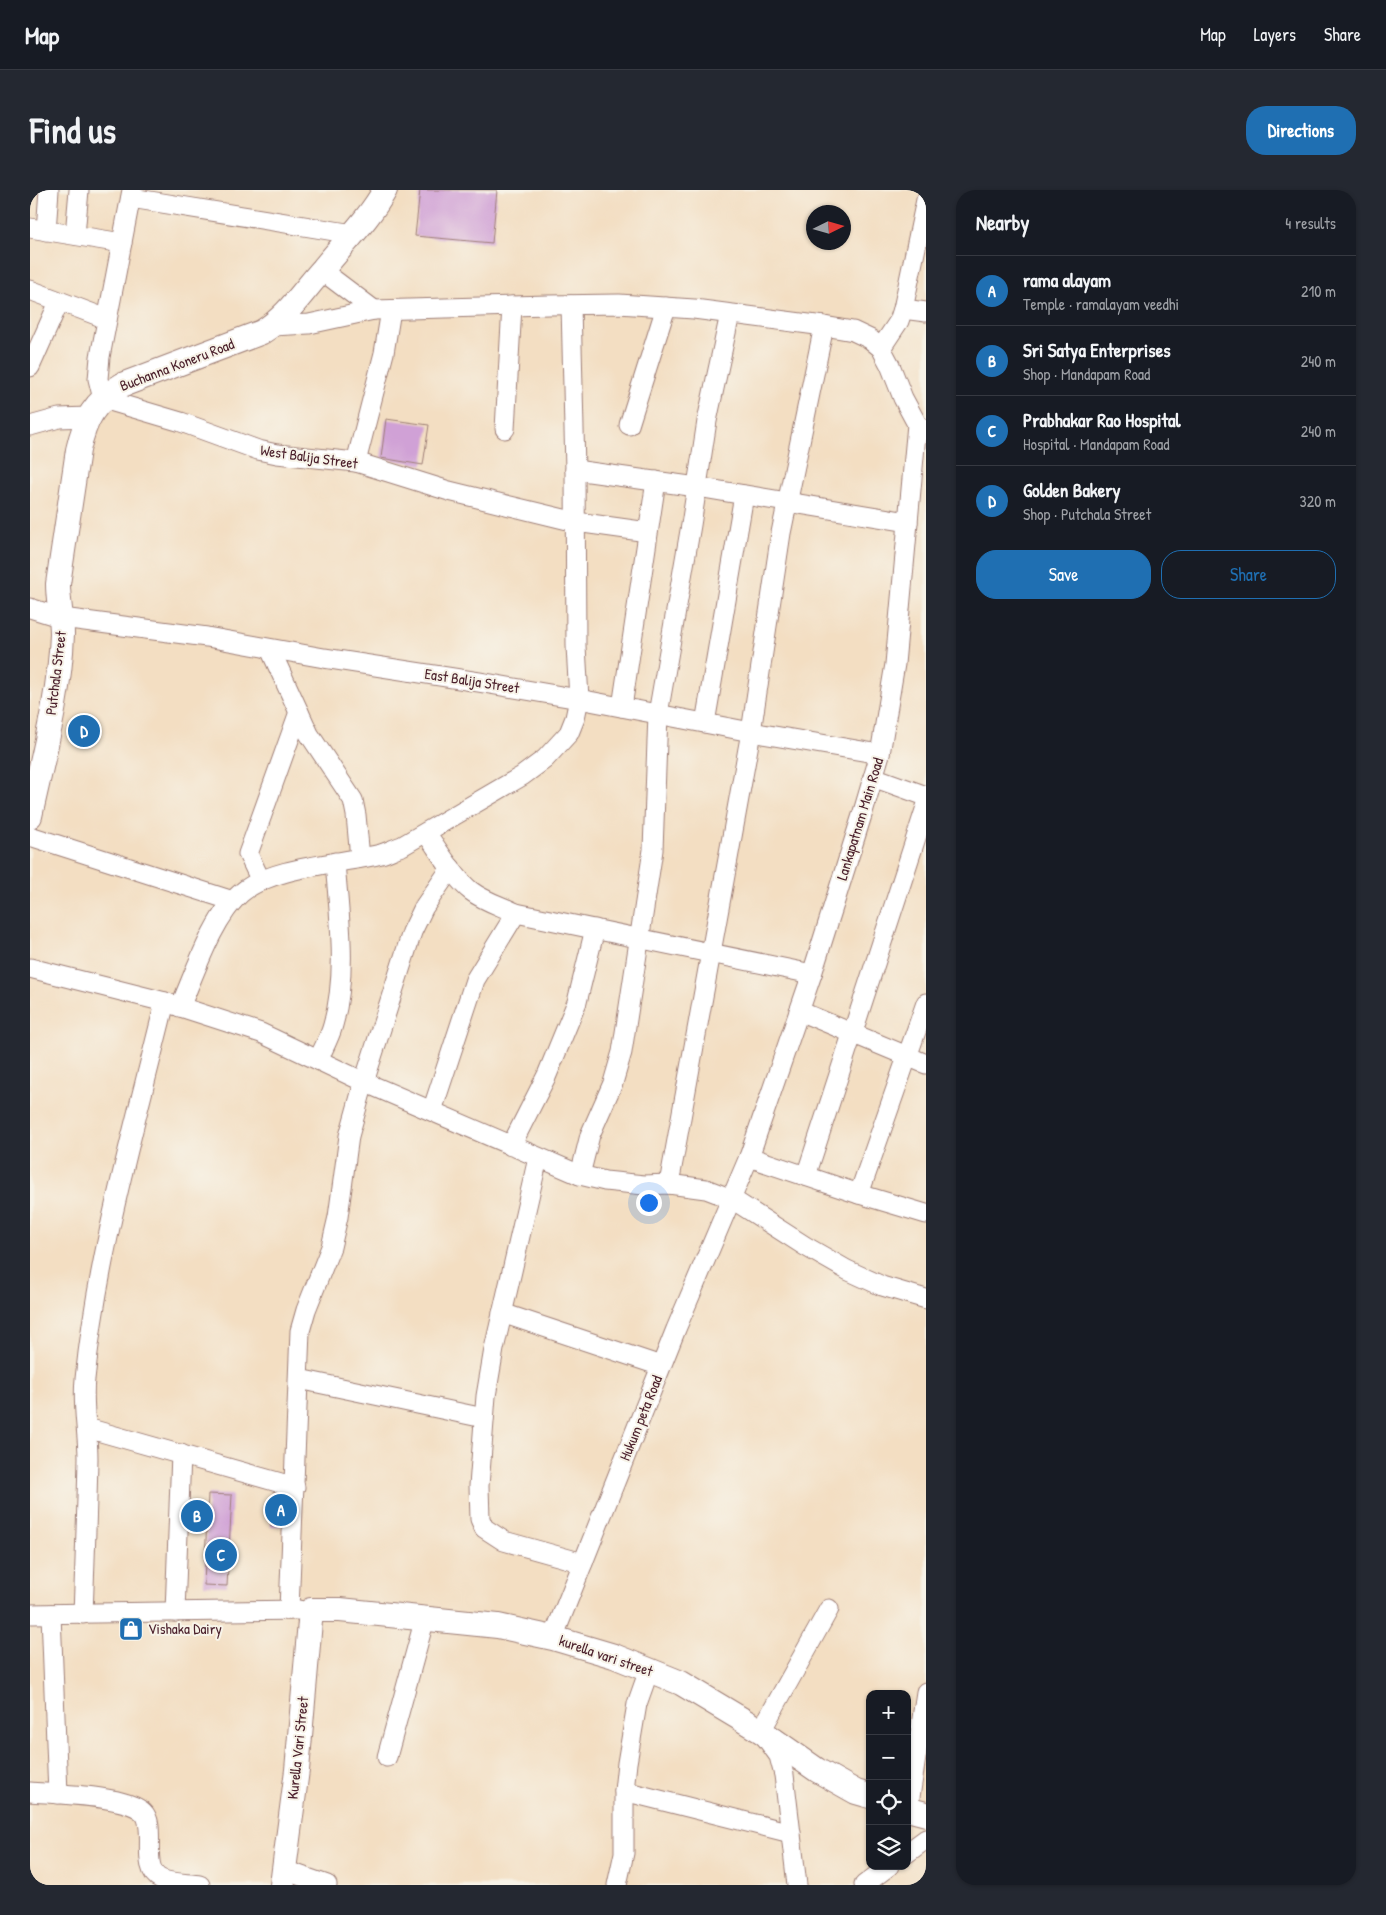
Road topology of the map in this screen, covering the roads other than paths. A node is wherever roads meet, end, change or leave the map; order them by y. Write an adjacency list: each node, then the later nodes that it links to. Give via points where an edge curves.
1 (49, 190): 6 (street)
2 (79, 190): 8 (street)
3 (385, 190): 7 (main road, Buchanna Koneru Road)
4 (131, 194): 7 (street); 10 (street)
5 (926, 200): 9 (street)
6 (38, 229): 8 (street)
7 (353, 234): 11 (main road, Buchanna Koneru Road)
8 (75, 235): 10 (street)
9 (922, 241): 17 (street)
10 (122, 243): 21 (street)
11 (321, 270): 18 (street); 22 (main road, Buchanna Koneru Road, via 292,308)
12 (30, 290): 13 (street)
13 (59, 302): 21 (street); 25 (street)
14 (571, 305): 15 (street); 16 (street); 32 (street)
15 (512, 306): 18 (street); 30 (street)
16 (666, 307): 20 (street); 27 (street)
17 (903, 309): 19 (street); 24 (street)
18 (383, 310): 22 (street, via 309,324); 31 (street, via 384,353)
19 (926, 312)
20 (730, 314): 23 (street); 34 (street, via 707,421)
21 (108, 319): 26 (street)
22 (272, 326): 26 (main road, Buchanna Koneru Road, via 122,385)
23 (824, 326): 24 (street, via 852,331); 36 (street)
24 (881, 348): 29 (street, via 903,398)
25 (30, 366)
26 (95, 408): 28 (street, West Balija Street); 31 (street, West Balija Street, via 181,422 277,454); 41 (main road, via 82,432 78,450 58,584)
27 (629, 425)
28 (30, 426)
29 (922, 428): 38 (street, Lankapatnam Main Road)
30 (506, 429)
31 (356, 462): 37 (street, West Balija Street, via 449,491)
32 (575, 470): 33 (street); 37 (street)
33 (656, 481): 34 (street); 39 (street)
34 (697, 487): 35 (street); 46 (street)
35 (744, 495): 36 (street); 47 (street)
36 (786, 503): 38 (street); 48 (street)
37 (576, 522): 39 (street, West Balija Street); 43 (street)
38 (908, 522): 49 (street, Lankapatnam Main Road, via 895,664)
39 (648, 532): 44 (street)
40 (30, 608): 41 (street, East Balija Street)
41 (62, 618): 42 (street, East Balija Street); 53 (main road, Putchala Street, via 60,666)
42 (270, 648): 43 (street, East Balija Street); 45 (street)
43 (579, 699): 44 (street, East Balija Street); 54 (street, via 569,733 545,759)
44 (622, 707): 46 (street, East Balija Street)
45 (299, 712): 56 (street, via 322,756 353,800); 59 (street, via 248,854)
46 (658, 714): 47 (street, East Balija Street); 63 (street, via 655,830)
47 (705, 723): 48 (street, East Balija Street)
48 (751, 732): 49 (street, East Balija Street); 64 (street)
49 (880, 754): 50 (street, Lankapatnam Main Road)
50 (873, 777): 51 (street); 66 (street, Lankapatnam Main Road)
51 (926, 796)
52 (926, 807): 70 (street)
53 (30, 816)
54 (426, 833): 56 (street, via 388,851); 58 (street)
55 (30, 836): 60 (street)
56 (360, 858): 57 (street)
57 (335, 862): 59 (street); 72 (street, via 341,980 333,1027)
58 (451, 868): 61 (street, via 470,891); 74 (street, via 424,906 412,932)
59 (261, 881): 60 (street)
60 (234, 901): 68 (street)
61 (516, 913): 62 (street); 75 (street, via 475,980)
62 (595, 929): 63 (street); 76 (street, via 577,1002 547,1075)
63 (640, 939): 64 (street); 79 (street, via 618,1067 590,1134)
64 (712, 954): 66 (street); 81 (street)
65 (30, 968): 68 (street)
66 (812, 974): 69 (street, Lankapatnam Main Road)
67 (926, 1003): 71 (street)
68 (172, 1004): 72 (street, via 261,1033); 90 (street, via 118,1195 100,1279 84,1385)
69 (799, 1012): 70 (street); 77 (street, Lankapatnam Main Road)
70 (853, 1034): 71 (street); 80 (street)
71 (907, 1056): 73 (street); 82 (street)
72 (318, 1060): 74 (street)
73 (926, 1064)
74 (364, 1082): 75 (street); 88 (street, via 350,1136 331,1247 300,1331)
75 (432, 1111): 76 (street)
76 (511, 1146): 78 (street)
77 (749, 1157): 80 (street); 83 (street, Lankapatnam Main Road)
78 (538, 1158): 79 (street); 86 (street)
79 (580, 1175): 81 (street, via 644,1185)
80 (806, 1176): 82 (street)
81 (669, 1184): 83 (street, via 706,1189)
82 (858, 1194): 84 (street)
83 (732, 1199): 85 (street, via 847,1270 882,1286); 87 (street, Hukum peta Road)
84 (926, 1214)
85 (926, 1299)
86 (502, 1313): 87 (street); 89 (street)
87 (661, 1366): 93 (street, Hukum peta Road)
88 (299, 1379): 89 (street); 92 (street)
89 (484, 1418): 93 (street, via 479,1486 480,1519 484,1528 504,1541)
90 (87, 1428): 91 (street); 99 (street)
91 (181, 1454): 92 (street); 96 (street)
92 (295, 1487): 95 (street)
93 (583, 1563): 101 (street, Hukum peta Road)
94 (829, 1609): 104 (street)
95 (300, 1610): 96 (street); 100 (main road, kurella vari street, via 340,1610); 115 (main road, Kurella Vari Street, via 297,1770)
96 (176, 1612): 99 (street)
97 (30, 1614): 98 (street)
98 (51, 1614): 99 (street); 108 (street)
99 (83, 1614)
100 (425, 1618): 101 (main road, kurella vari street, via 498,1626); 105 (street)
101 (553, 1638): 102 (main road, kurella vari street)
102 (649, 1670): 104 (main road, kurella vari street, via 682,1683); 106 (street, via 635,1712)
103 (926, 1692): 110 (street)
104 (761, 1731): 109 (main road, kurella vari street, via 817,1770); 111 (street, via 779,1756 788,1795)
105 (387, 1758)
106 (624, 1791): 111 (street); 119 (street, via 624,1853)
107 (30, 1792): 108 (street)
108 (58, 1794): 116 (street, via 105,1799 143,1812 148,1821 152,1869)
109 (866, 1795)
110 (914, 1811)
111 (790, 1833): 120 (street)
112 (926, 1839): 113 (street)
113 (911, 1850)
114 (884, 1870): 121 (street)
115 (283, 1877): 118 (street)
116 (162, 1882): 117 (street)
117 (200, 1885)
118 (327, 1885)
119 (617, 1885)
120 (797, 1885)
121 (864, 1885)

